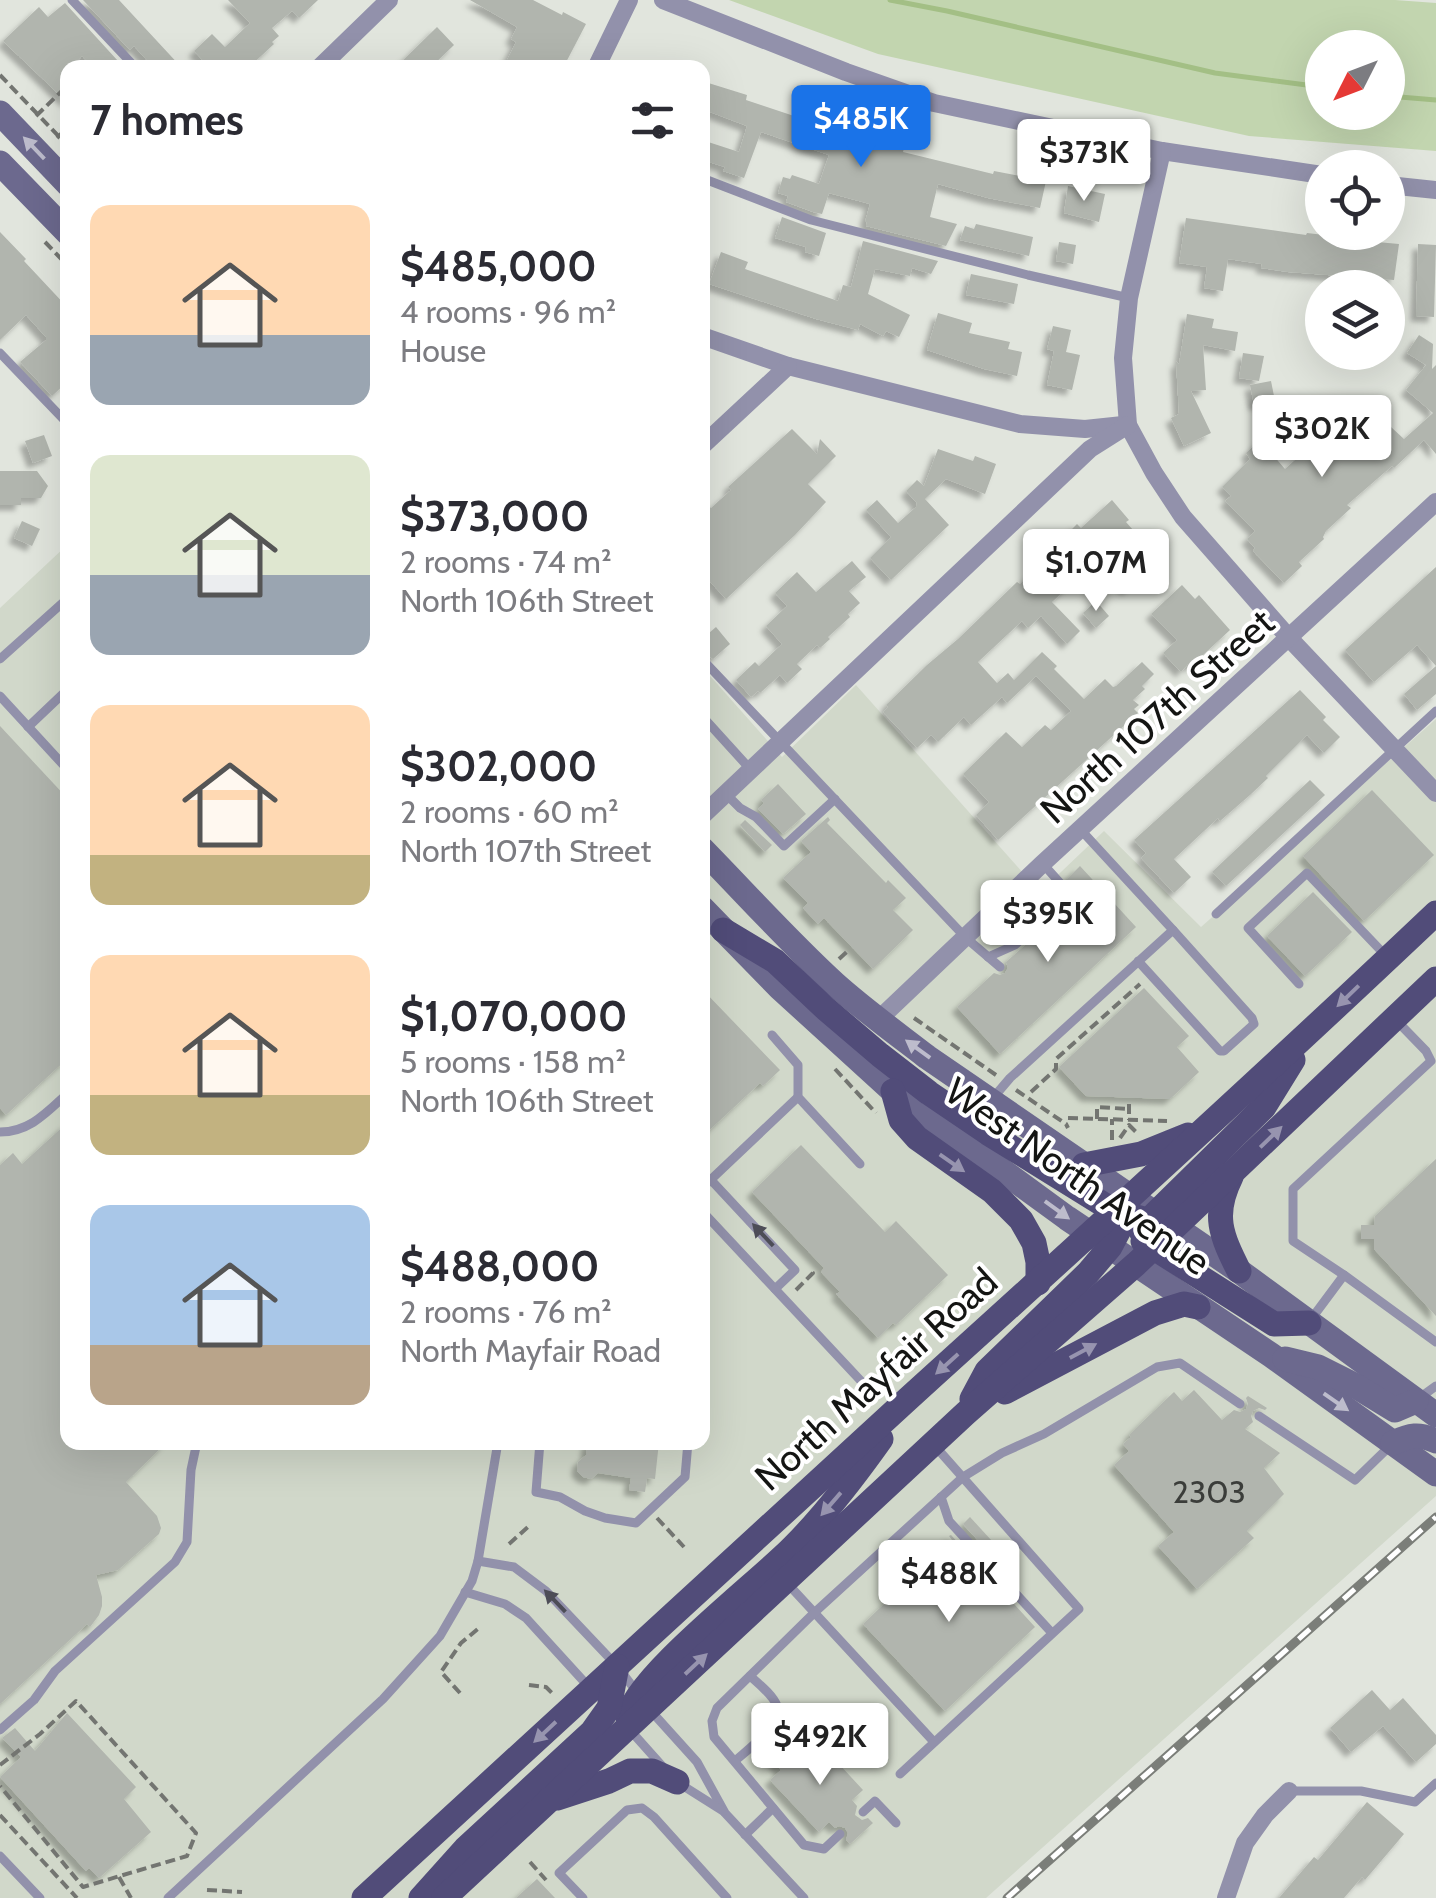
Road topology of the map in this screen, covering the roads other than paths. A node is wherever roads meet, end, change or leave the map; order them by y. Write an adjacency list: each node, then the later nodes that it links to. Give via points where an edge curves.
1 (72, 0): 5 (lane)
2 (390, 0): 6 (street)
3 (629, 0): 7 (street)
4 (663, 0): 9 (street, via 934,103)
5 (128, 60)
6 (327, 60)
7 (600, 60)
8 (0, 113): 12 (main road, one-way to 8)
9 (1162, 151): 11 (street); 17 (street)
10 (0, 162): 16 (main road)
11 (1305, 172)
12 (60, 176)
13 (710, 181): 17 (lane, via 811,220)
14 (1405, 186): 15 (street)
15 (1436, 190)
16 (60, 225)
17 (1130, 298): 22 (street, via 1123,358)
18 (710, 339): 20 (street)
19 (0, 354): 21 (lane)
20 (788, 366): 22 (street, via 1020,424); 23 (street)
21 (60, 416)
22 (1128, 425): 26 (street, via 1183,517); 34 (street, via 1090,449)
23 (710, 439)
24 (1436, 502): 26 (street, North 107th Street)
25 (60, 605): 27 (lane)
26 (1290, 638): 35 (street); 42 (street, North 107th Street)
27 (0, 659)
28 (710, 667): 34 (lane)
29 (0, 696): 33 (lane)
30 (60, 697): 33 (lane)
31 (1436, 711): 35 (lane)
32 (710, 725): 37 (lane)
33 (28, 727): 36 (lane)
34 (781, 742): 37 (street); 40 (lane)
35 (1394, 750): 38 (street); 48 (lane)
36 (60, 761)
37 (752, 770): 39 (street)
38 (1436, 793)
39 (726, 794): 40 (lane, via 784,846); 41 (street)
40 (835, 799): 52 (lane)
41 (710, 809)
42 (1080, 830): 44 (street, North 107th Street); 51 (lane)
43 (710, 857): 60 (main road, West North Avenue)
44 (1042, 864): 45 (lane); 52 (street, North 107th Street)
45 (1061, 884)
46 (1072, 894): 53 (lane, via 1015,946)
47 (1436, 912): 54 (main road, North Mayfair Road)
48 (1216, 914)
49 (710, 916): 50 (main road, West North Avenue)
50 (723, 930): 65 (main road, West North Avenue); 76 (main road, via 775,961 929,1093)
51 (1173, 930): 55 (lane); 55 (lane, via 1254,1022 1232,1045 1220,1050)
52 (966, 938): 53 (lane); 60 (street, North 107th Street)
53 (988, 957): 56 (lane)
54 (1388, 958): 58 (lane, via 1307,873 1248,928); 61 (main road, North Mayfair Road, one-way to 61)
55 (1138, 961): 64 (lane)
56 (1000, 968)
57 (1436, 979): 59 (main road, North Mayfair Road)
58 (1299, 984)
59 (1394, 1018): 63 (lane); 72 (main road, North Mayfair Road, one-way to 59)
60 (878, 1020): 64 (main road, West North Avenue, one-way to 60)
61 (1311, 1031): 68 (main road, North Mayfair Road); 76 (main road, via 1264,1107)
62 (772, 1035): 66 (lane, via 798,1065)
63 (1433, 1063): 78 (lane, via 1292,1189 1293,1242)
64 (995, 1089): 71 (main road, West North Avenue)
65 (893, 1091): 76 (main road, West North Avenue, one-way to 76); 79 (main road, one-way to 79, via 902,1120 917,1138 992,1190 1021,1220 1034,1243)
66 (798, 1097): 70 (lane); 73 (lane)
67 (60, 1099): 69 (lane, via 32,1125)
68 (1206, 1127): 71 (main road, via 1141,1154); 76 (main road, North Mayfair Road)
69 (0, 1132)
70 (860, 1164)
71 (1084, 1165): 76 (main road, West North Avenue)
72 (1233, 1173): 76 (main road, North Mayfair Road); 77 (main road, via 1219,1211)
73 (710, 1180)
74 (710, 1188): 80 (lane, one-way to 74, via 795,1270)
75 (710, 1220): 80 (lane)
76 (1133, 1229): 77 (main road, West North Avenue); 79 (main road, North Mayfair Road); 81 (main road, West North Avenue); 82 (main road, via 1274,1324); 89 (main road, North Mayfair Road)
77 (1239, 1271): 82 (main road, West North Avenue)
78 (1344, 1275): 82 (lane); 83 (lane)
79 (1038, 1283): 86 (main road, North Mayfair Road, one-way to 86)
80 (775, 1289): 85 (lane)
81 (1198, 1307): 84 (main road, West North Avenue); 89 (main road, one-way to 81, via 1155,1314 1184,1304)
82 (1309, 1322): 87 (main road, West North Avenue)
83 (1435, 1340)
84 (1271, 1356): 87 (main road, via 1318,1367 1395,1410); 92 (main road, West North Avenue, one-way to 92)
85 (860, 1380)
86 (909, 1398): 106 (main road, North Mayfair Road); 109 (main road, one-way to 109, via 792,1548 668,1662)
87 (1429, 1401)
88 (1240, 1404): 99 (lane, via 1180,1363 1158,1367)
89 (966, 1413): 93 (main road, North Mayfair Road)
90 (1259, 1416): 92 (lane, via 1355,1480)
91 (1436, 1441): 92 (main road, via 1409,1435)
92 (1394, 1443): 98 (main road, West North Avenue)
93 (933, 1444): 99 (lane); 102 (main road, North Mayfair Road)
94 (196, 1450): 111 (lane, via 187,1542 176,1562)
95 (497, 1450): 101 (lane)
96 (539, 1450): 97 (lane, via 536,1492 636,1522 685,1477)
97 (687, 1450)
98 (1436, 1474)
99 (963, 1477): 100 (lane); 105 (lane, via 1079,1609)
100 (941, 1497): 104 (lane); 105 (lane, via 949,1521)
101 (478, 1561): 103 (lane); 106 (lane, one-way to 101, via 546,1591 514,1567)
102 (785, 1581): 104 (lane); 109 (main road, North Mayfair Road, one-way to 102)
103 (465, 1592): 108 (lane, via 526,1618); 127 (lane, via 440,1636 383,1699)
104 (814, 1613): 107 (lane); 112 (lane)
105 (1052, 1634): 112 (lane)
106 (617, 1666): 108 (main road, North Mayfair Road); 109 (lane)
107 (750, 1676): 113 (lane, via 712,1721 714,1737); 113 (lane, via 777,1704 778,1715)
108 (600, 1699): 110 (lane); 128 (main road, North Mayfair Road, one-way to 128); 129 (main road, via 592,1732 464,1849)
109 (643, 1701): 110 (main road, via 629,1709); 121 (lane, via 696,1762)
110 (627, 1728): 115 (lane); 118 (main road)
111 (0, 1730)
112 (934, 1742): 114 (lane)
113 (735, 1762): 119 (lane)
114 (900, 1774)
115 (677, 1782): 118 (main road, via 652,1771 630,1771); 121 (lane)
116 (1436, 1783): 117 (lane, via 1415,1802 1361,1791)
117 (1289, 1791): 134 (street, via 1245,1843)
118 (548, 1802): 130 (main road)
119 (773, 1808): 123 (lane, via 804,1845 824,1848); 124 (lane)
120 (863, 1812): 122 (lane, via 875,1801)
121 (725, 1813): 124 (lane)
122 (896, 1823)
123 (840, 1834)
124 (745, 1835): 133 (lane)
125 (0, 1856): 126 (lane)
126 (40, 1898)
127 (168, 1898)
128 (364, 1898)
129 (421, 1898)
130 (444, 1898)
131 (583, 1898): 132 (lane, via 559,1873 626,1810 642,1808)
132 (727, 1898)
133 (804, 1898)
134 (1226, 1898)

